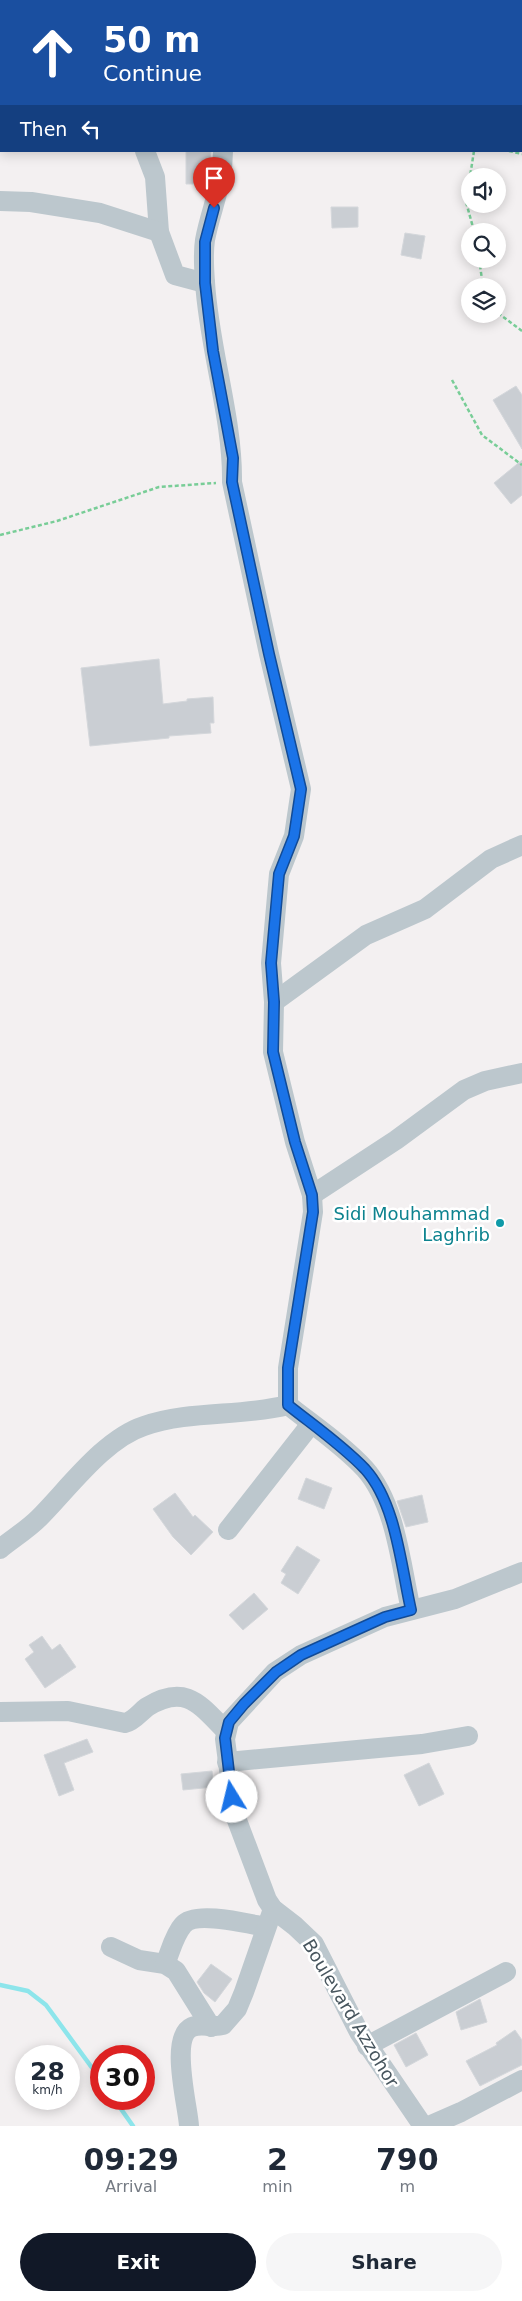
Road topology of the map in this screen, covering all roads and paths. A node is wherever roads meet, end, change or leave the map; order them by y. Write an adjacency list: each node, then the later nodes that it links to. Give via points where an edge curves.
1 (145, 152): 6 (street, via 155,177)
2 (223, 152): 7 (street, via 223,175 205,242)
3 (474, 152): 5 (path, via 466,202)
4 (0, 201): 6 (street, via 32,202 100,213)
5 (472, 223)
6 (159, 232): 7 (street, via 175,275)
7 (205, 283): 12 (street, via 213,351 233,458)
8 (506, 319): 9 (path)
9 (522, 331)
10 (452, 380): 11 (path, via 482,435)
11 (522, 465)
12 (232, 482): 13 (path, via 159,486 57,521); 15 (street, via 301,789 294,836 279,874 271,963)
13 (0, 535)
14 (522, 845): 15 (street, via 491,859 425,909 366,935)
15 (274, 1002): 17 (street, via 273,1052)
16 (522, 1073): 17 (street, via 485,1081 464,1090)
17 (312, 1195): 18 (street, via 310,1233 288,1368)
18 (288, 1405): 19 (street); 21 (street, via 267,1410 168,1419 119,1437 37,1520)
19 (311, 1424): 20 (street); 23 (street, via 365,1470 383,1498)
20 (228, 1530)
21 (0, 1550)
22 (522, 1572): 23 (street, via 455,1599)
23 (411, 1610): 25 (street, via 377,1621 301,1655 260,1688 229,1722)
24 (0, 1712): 25 (street, via 68,1711 125,1723 159,1701 185,1697 196,1702)
25 (226, 1731): 27 (street, Boulevard Azzohor)
26 (468, 1736): 27 (street, via 422,1744)
27 (227, 1762): 28 (street, Boulevard Azzohor, via 235,1815)
28 (270, 1918): 30 (street, via 191,1919 182,1925); 32 (street, via 237,2009 223,2025); 33 (street, Boulevard Azzohor, via 295,1926 314,1944)
29 (111, 1947): 30 (street, via 139,1960)
30 (165, 1964): 32 (street, via 176,1971)
31 (506, 1972): 33 (street)
32 (211, 2027): 35 (street, via 192,2027 182,2042 181,2066)
33 (367, 2046): 36 (street, Boulevard Azzohor)
34 (522, 2080): 37 (street)
35 (188, 2126)
36 (423, 2126)
37 (429, 2126)

